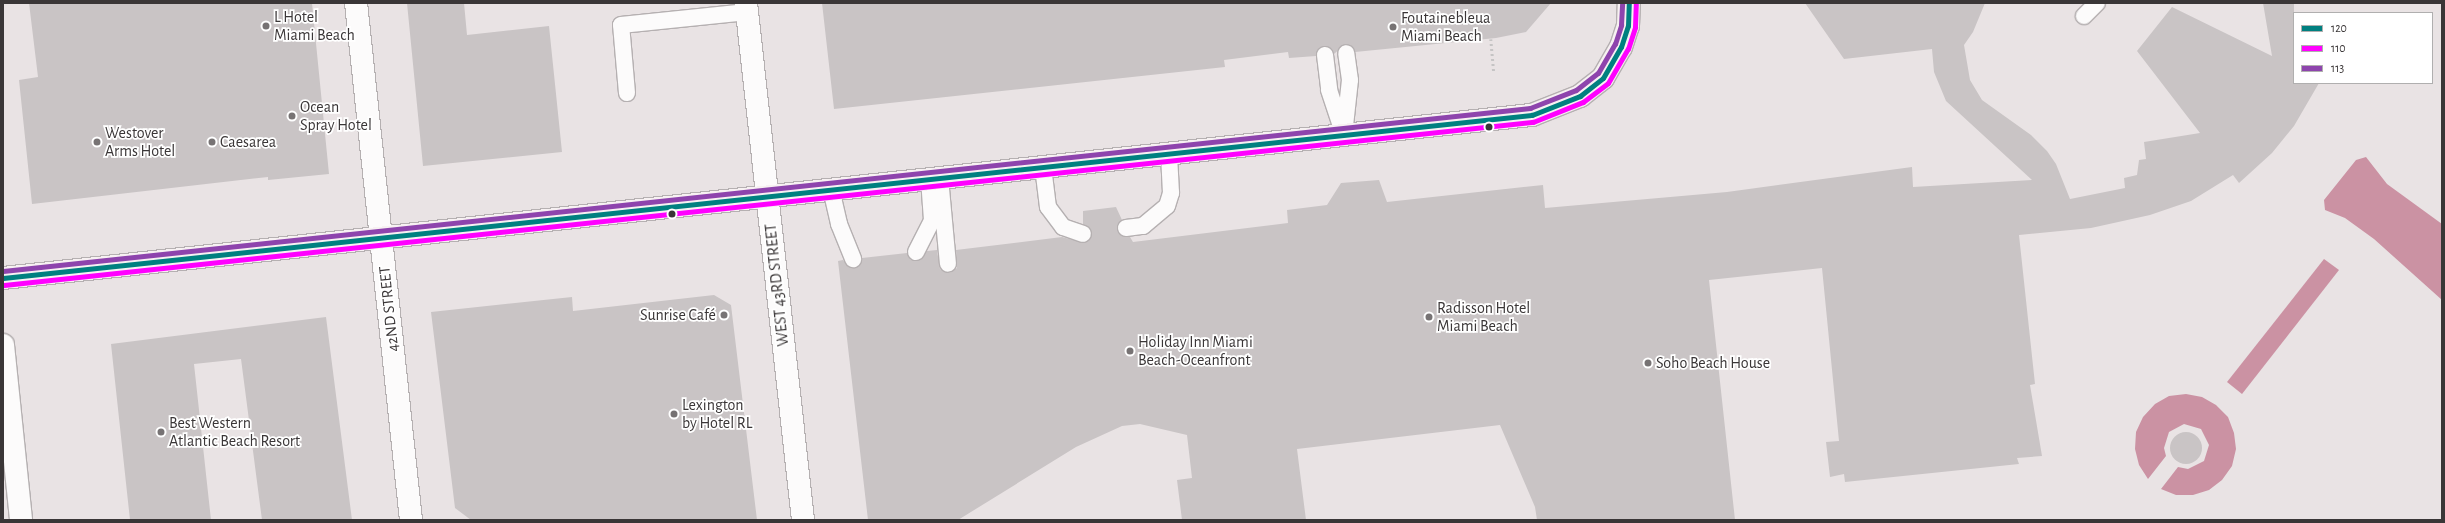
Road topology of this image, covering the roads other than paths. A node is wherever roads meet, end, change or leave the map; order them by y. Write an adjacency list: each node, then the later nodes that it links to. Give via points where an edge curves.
1 (356, 3): 17 (street, 42ND STREET)
2 (1629, 3): 9 (main road, via 1628,26 1621,47 1603,78 1580,96 1555,108 1510,118)
3 (2097, 3): 5 (lane)
4 (747, 8): 8 (lane, via 621,25); 14 (street, WEST 43RD STREET)
5 (2084, 16)
6 (1346, 53): 9 (lane, via 1350,80)
7 (1325, 55): 9 (lane, via 1329,90)
8 (627, 93)
9 (1344, 135): 10 (main road)
10 (1169, 154): 11 (main road); 15 (lane, via 1171,193 1167,206 1143,226)
11 (1043, 167): 12 (main road); 16 (lane, via 1048,207 1063,227)
12 (934, 179): 13 (main road); 18 (lane, via 932,220); 20 (lane)
13 (831, 189): 14 (main road); 19 (lane, via 839,224)
14 (767, 195): 17 (main road); 25 (street, WEST 43RD STREET)
15 (1126, 228)
16 (1083, 234)
17 (382, 237): 21 (main road); 24 (street, 42ND STREET)
18 (916, 252)
19 (853, 259)
20 (948, 264)
21 (3, 278)
22 (3, 345): 23 (street)
23 (21, 520)
24 (411, 520)
25 (803, 520)

